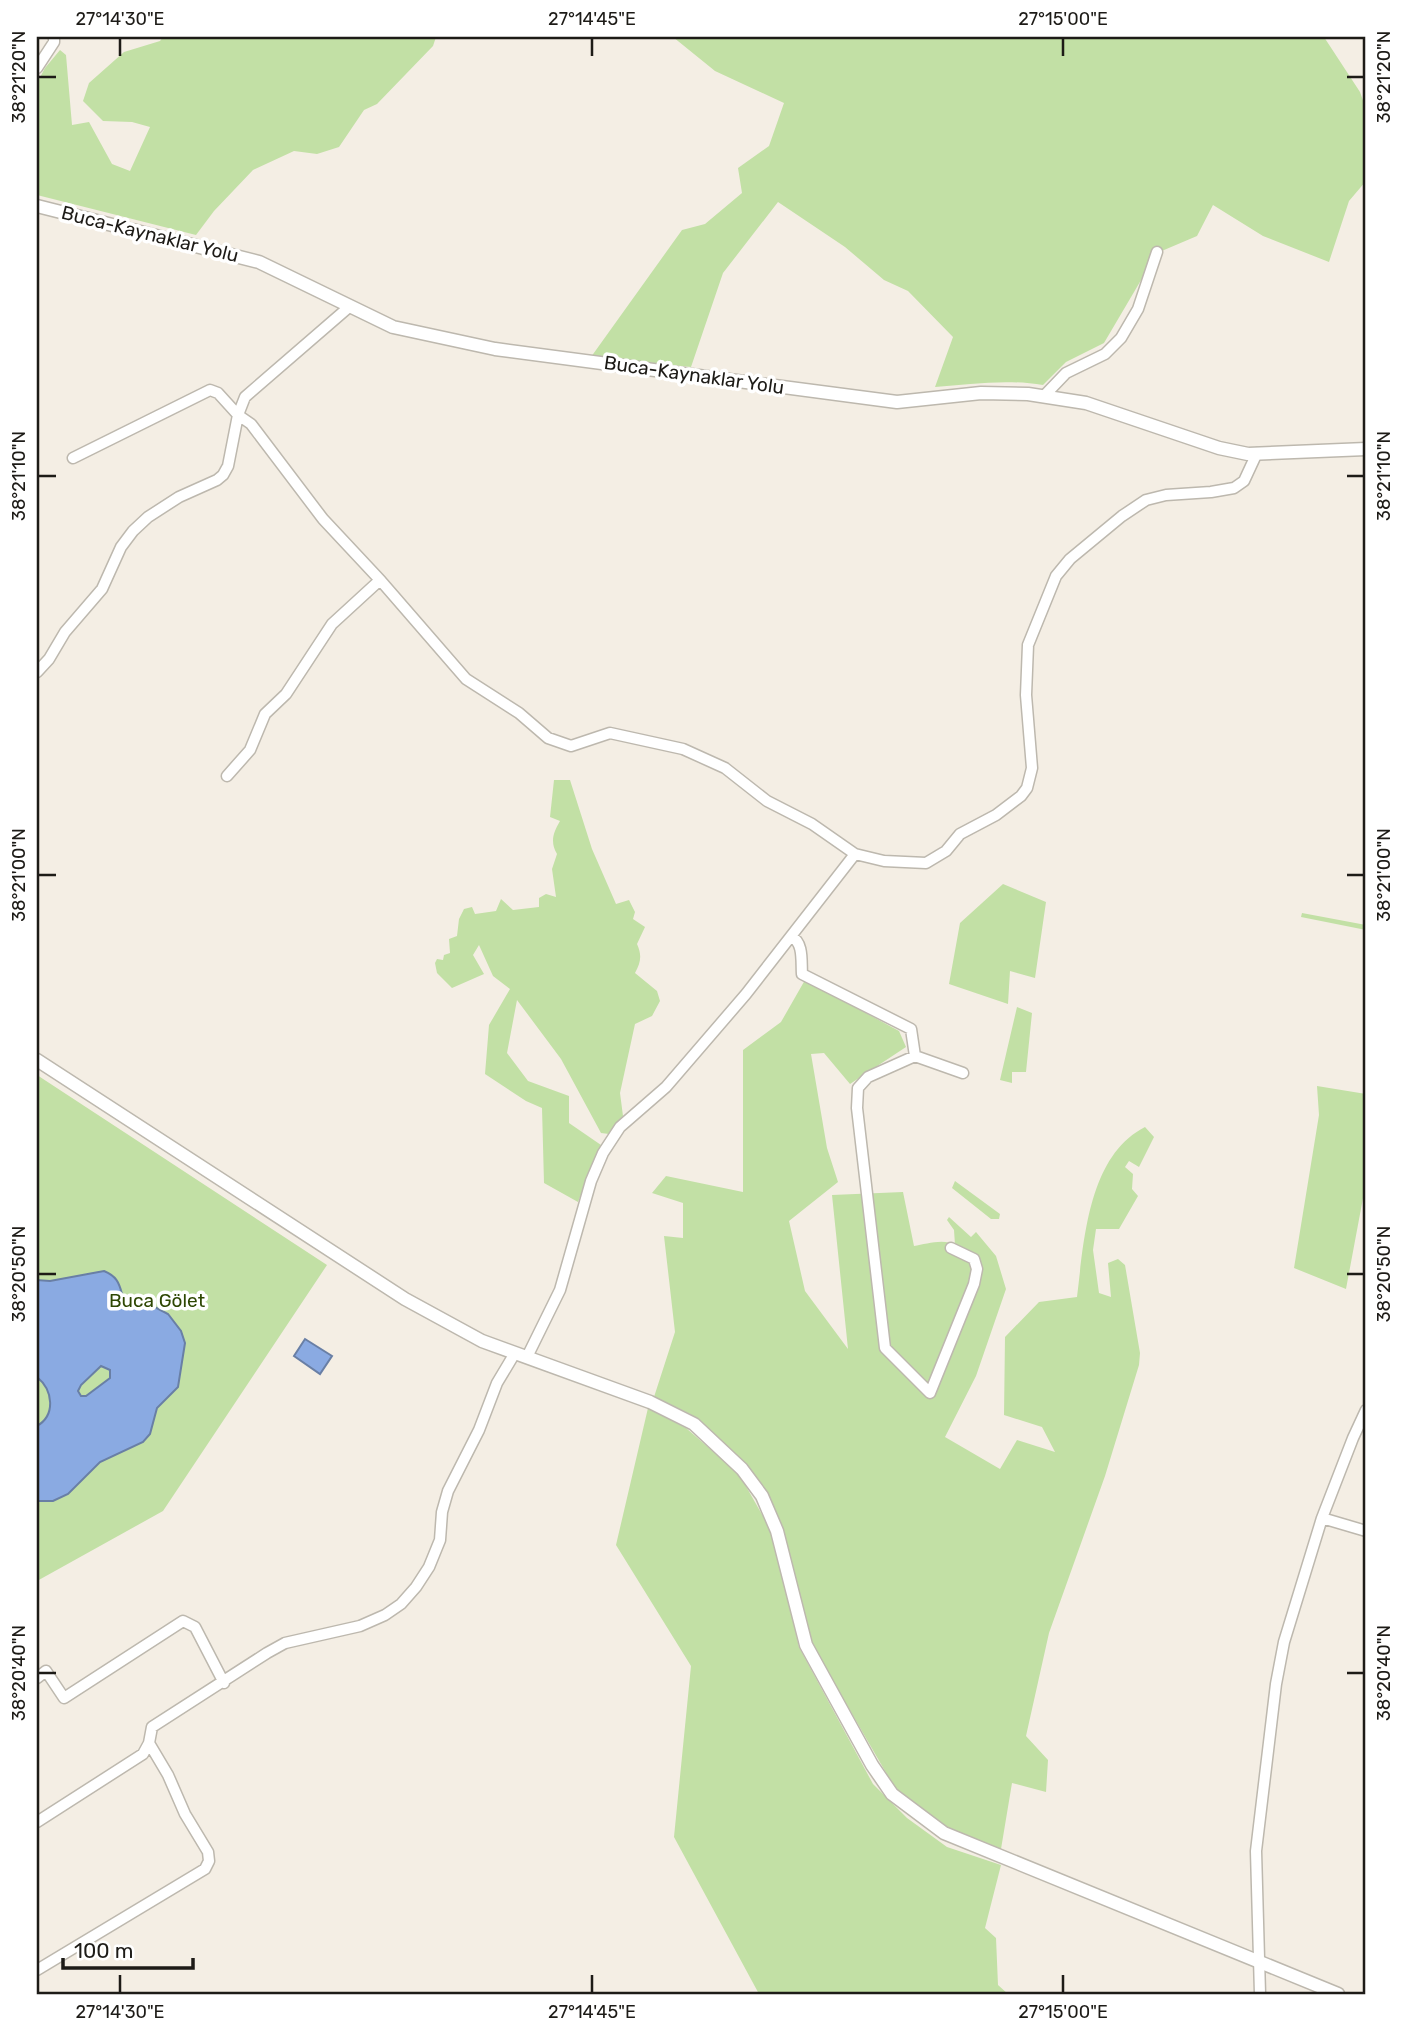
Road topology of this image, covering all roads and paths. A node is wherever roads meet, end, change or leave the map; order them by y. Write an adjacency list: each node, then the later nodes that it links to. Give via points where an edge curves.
1 (54, 37): 2 (street)
2 (37, 68)
3 (37, 206): 5 (street, Buca-Kaynaklar Yolu, via 259,262)
4 (1157, 253): 6 (street, via 1138,309 1121,338 1105,354 1066,373)
5 (349, 307): 6 (street, Buca-Kaynaklar Yolu, via 393,327 495,349 897,402 981,394); 7 (street, via 245,397)
6 (1044, 396): 9 (street, Buca-Kaynaklar Yolu, via 1086,403 1219,448)
7 (238, 415): 10 (street, via 210,390); 11 (street, via 251,424 323,519); 12 (street, via 223,475 179,497 133,531 102,589)
8 (1366, 449): 9 (street, Buca-Kaynaklar Yolu)
9 (1257, 453): 14 (street, via 1244,481 1234,488 1146,500 1055,576 1028,645 1032,768 1021,796 960,834 946,851 926,863)
10 (72, 458)
11 (380, 580): 13 (street, via 332,624 286,694 268,709 250,750); 14 (street, via 466,679 548,738 571,747 610,733 683,749 725,768 767,801 812,824)
12 (37, 672)
13 (227, 776)
14 (855, 854): 15 (street)
15 (791, 936): 16 (street, via 800,946 802,974 911,1029); 20 (street, via 666,1087 620,1127 603,1153 560,1290)
16 (915, 1056): 18 (street); 19 (street, via 867,1077 858,1088 857,1108 885,1349 930,1393 977,1269 974,1259)
17 (37, 1060): 20 (street, via 405,1299)
18 (962, 1073)
19 (951, 1248)
20 (521, 1355): 25 (street, via 497,1383 448,1491 440,1540 429,1567 401,1604 360,1626 285,1643); 28 (street, via 650,1402 694,1424 742,1469 762,1496 777,1531 806,1645 892,1794 944,1833)
21 (1366, 1410): 22 (street)
22 (1322, 1518): 23 (street); 28 (street, via 1284,1642 1276,1684 1256,1851)
23 (1366, 1531)
24 (37, 1678): 25 (street, via 46,1671 64,1698 183,1621 195,1627)
25 (224, 1683): 26 (street, via 152,1727)
26 (149, 1743): 27 (street, via 143,1754); 29 (street, via 208,1852 207,1866)
27 (37, 1822)
28 (1259, 1962): 30 (street); 31 (street)
29 (37, 1970)
30 (1260, 1994)
31 (1338, 1994)

